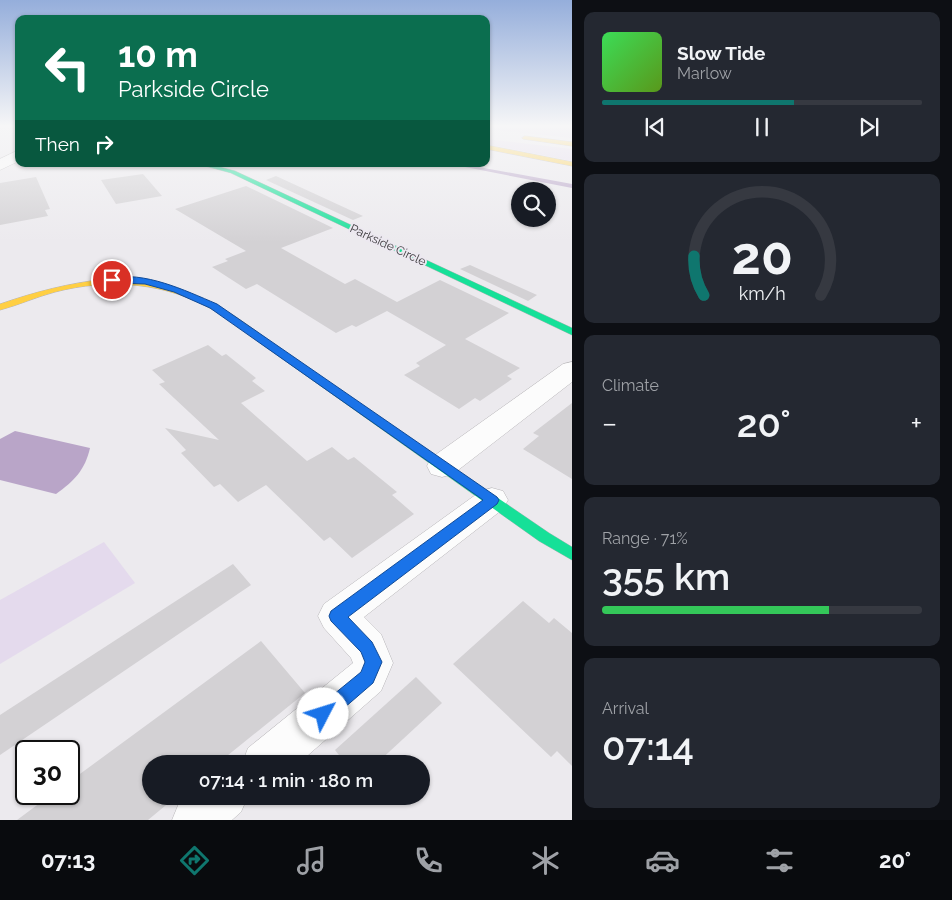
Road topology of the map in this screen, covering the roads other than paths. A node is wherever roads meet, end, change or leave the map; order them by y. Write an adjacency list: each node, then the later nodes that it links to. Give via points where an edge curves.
1 (213, 167): 3 (main road, Parkside Circle, via 233,172)
2 (0, 307): 5 (main road, via 62,286 112,280 146,282 177,290 213,306)
3 (572, 332)
4 (572, 370): 5 (street)
5 (442, 466): 6 (main road)
6 (492, 500): 7 (main road); 8 (street, via 337,616 367,647 374,662 367,677)
7 (572, 554)
8 (275, 755)
9 (214, 805): 10 (street)
10 (196, 820)

